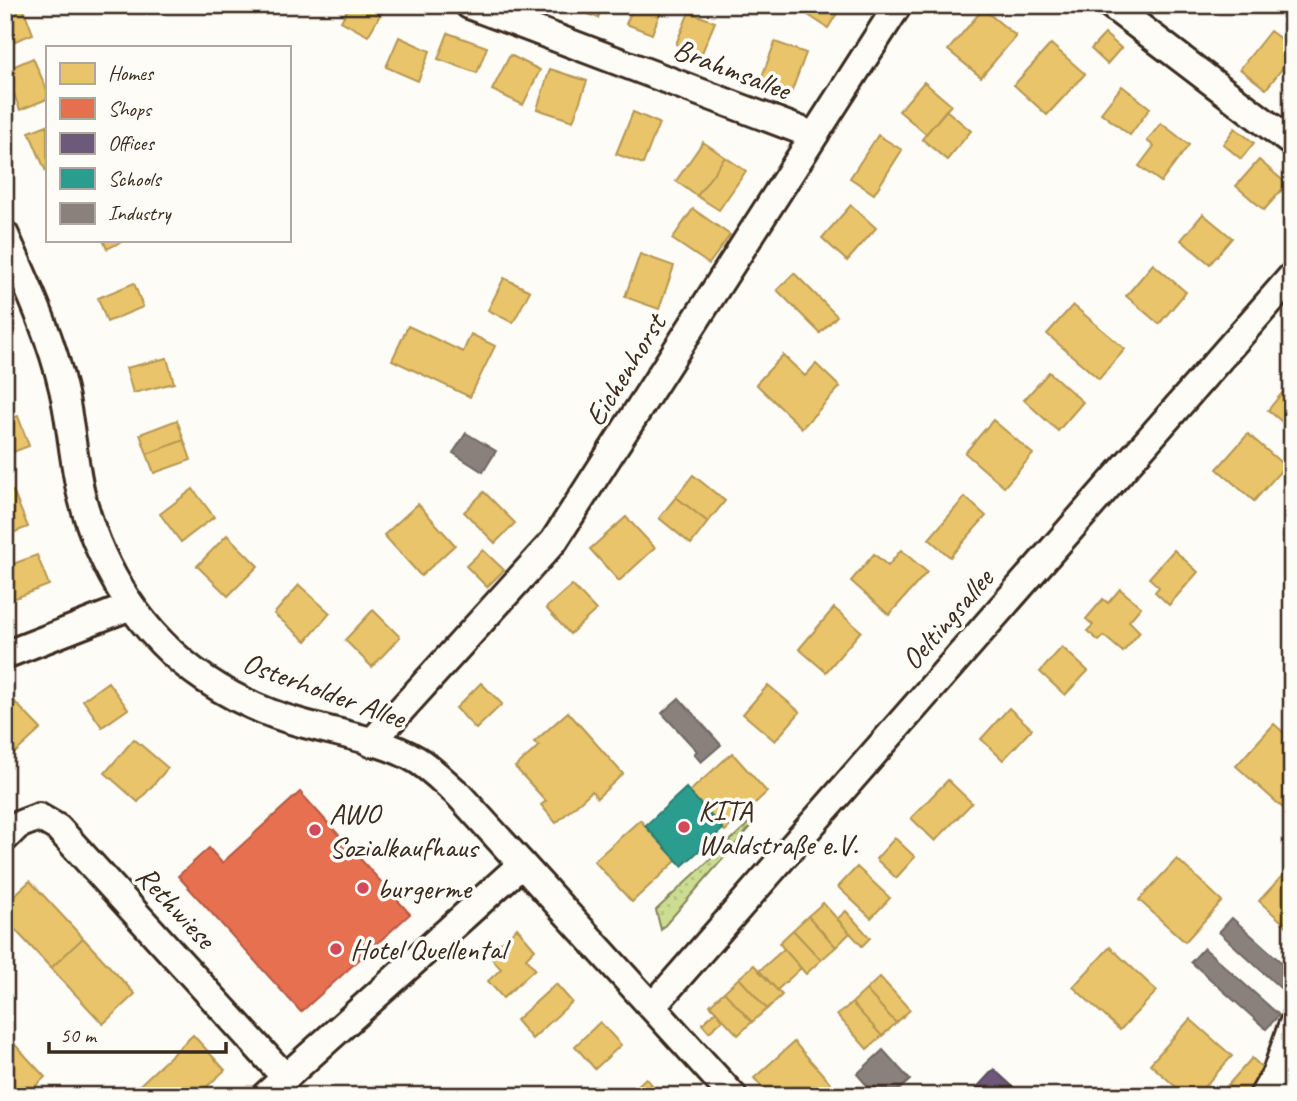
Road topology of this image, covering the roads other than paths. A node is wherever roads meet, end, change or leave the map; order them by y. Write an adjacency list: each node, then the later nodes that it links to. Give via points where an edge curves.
1 (469, 5): 4 (street, Brahmsallee)
2 (898, 5): 4 (street, Eichenhorst)
3 (1111, 5): 5 (street)
4 (813, 135): 10 (street, Eichenhorst, via 554,541)
5 (1292, 143)
6 (5, 235): 8 (street, Osterholder Allee, via 36,306 63,388 81,493 101,557)
7 (1292, 276): 13 (street, Oeltingsallee)
8 (131, 606): 9 (street); 10 (street, Osterholder Allee, via 165,648 205,679 248,703)
9 (5, 655)
10 (370, 743): 12 (street, Osterholder Allee, via 416,760 458,794)
11 (5, 838): 15 (street, Rethwiese, via 18,825 39,817 58,828)
12 (522, 864): 13 (street, Osterholder Allee); 15 (street)
13 (652, 1007): 17 (street, Osterholder Allee)
14 (1292, 1026): 18 (street)
15 (285, 1077): 16 (street)
16 (265, 1096)
17 (733, 1096)
18 (1263, 1096)

